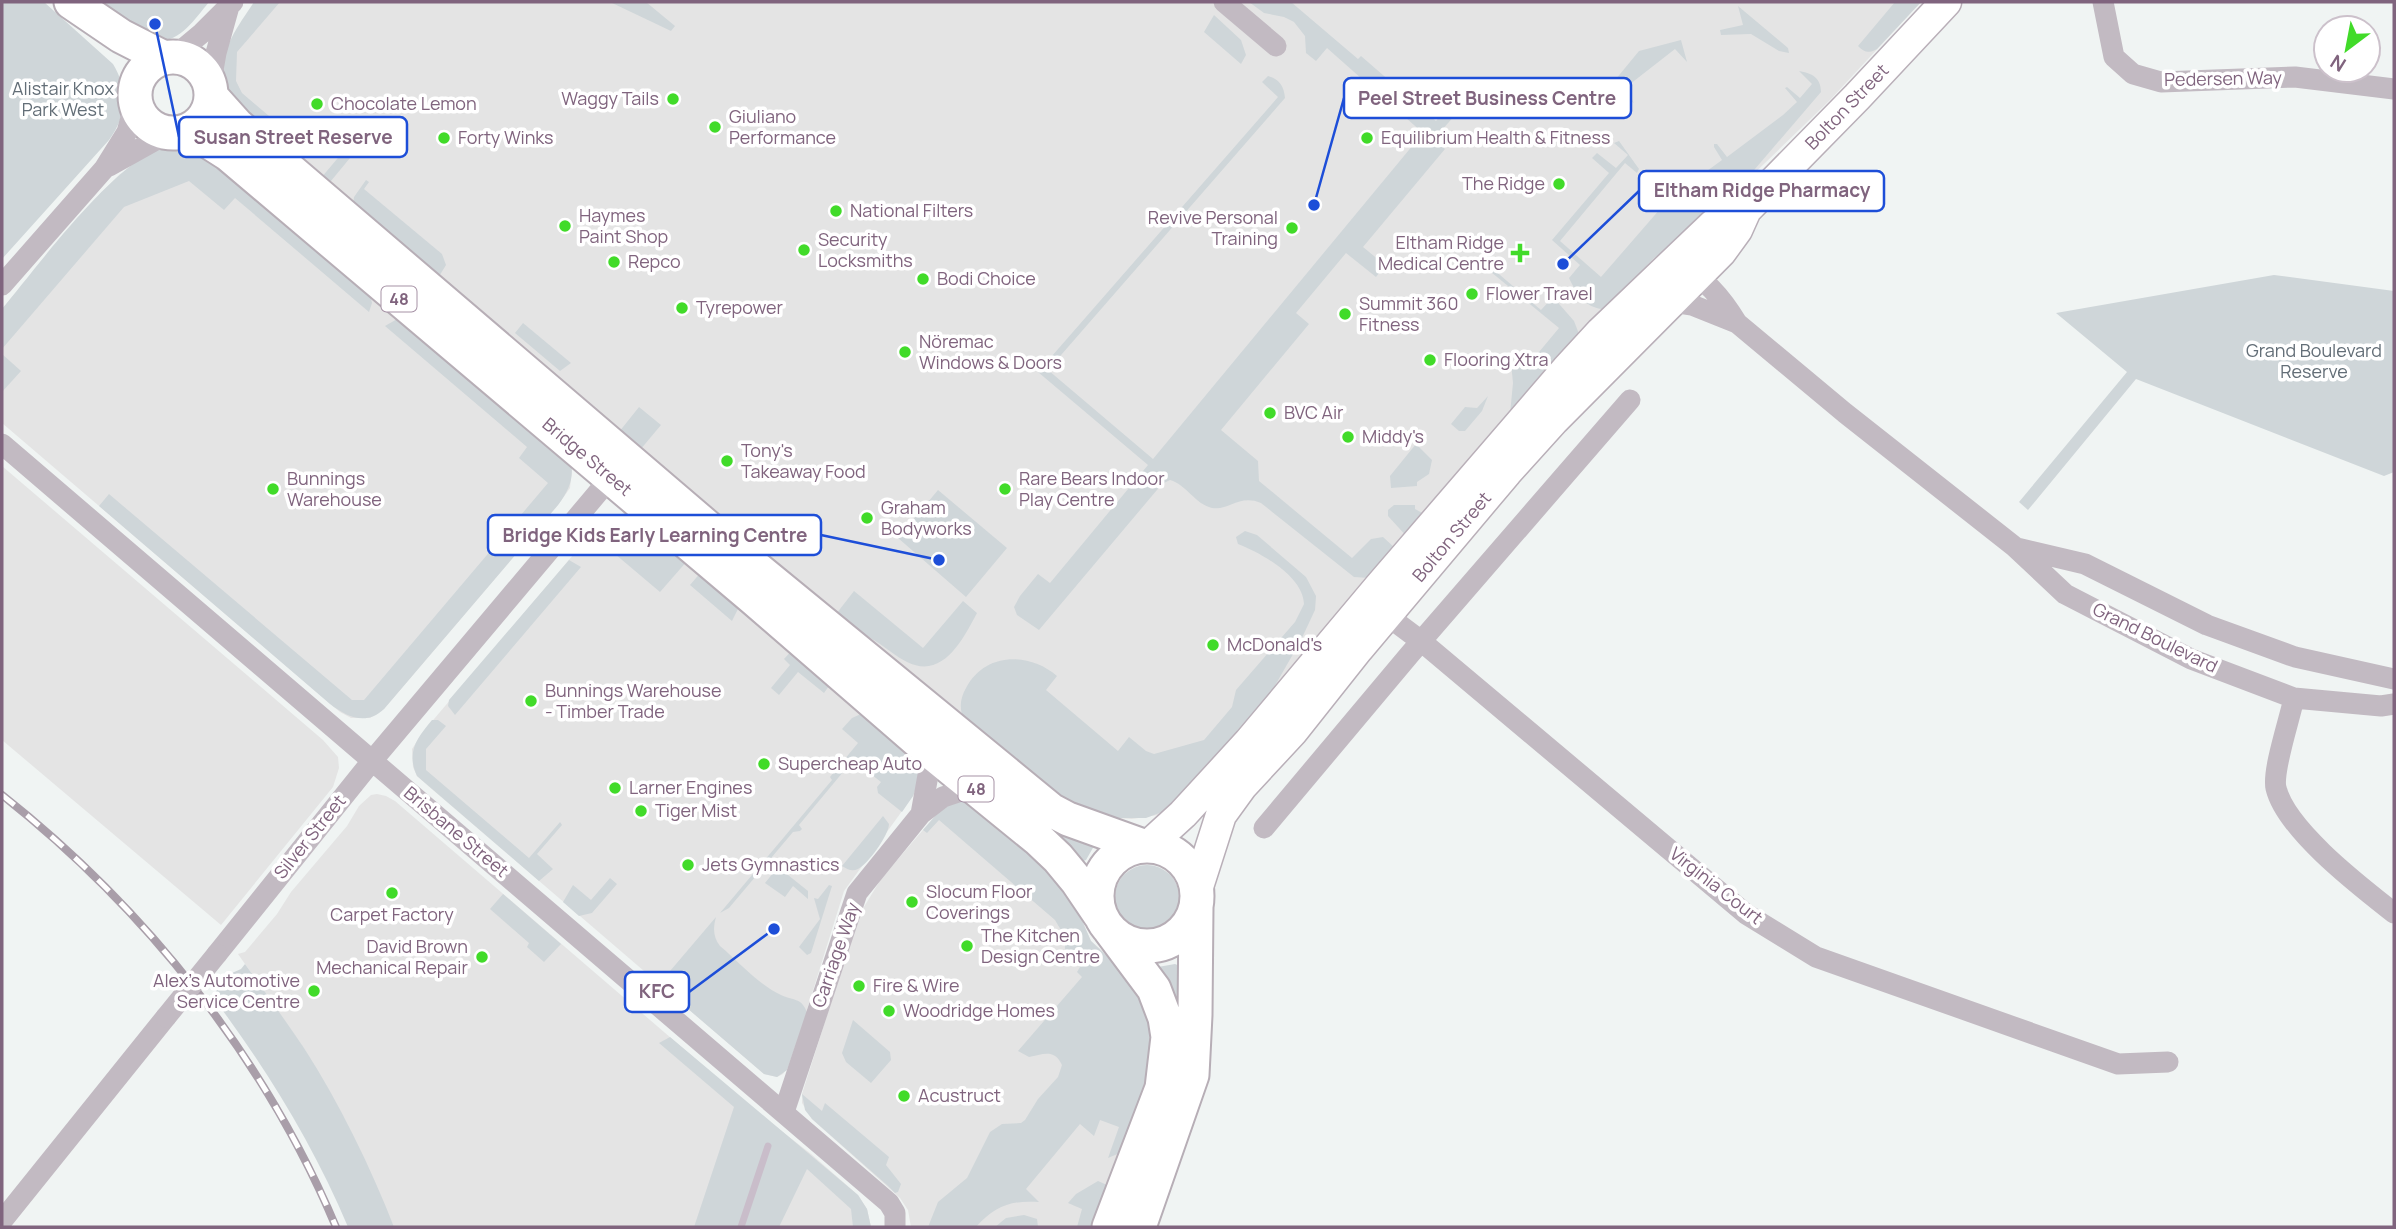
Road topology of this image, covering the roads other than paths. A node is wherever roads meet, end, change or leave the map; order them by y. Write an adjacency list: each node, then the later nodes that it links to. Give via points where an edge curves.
1 (1224, 2): 6 (street)
2 (1946, 2): 13 (main road, Bolton Street)
3 (2103, 2): 8 (street, Pedersen Way, via 2114,57 2133,74 2161,82 2295,77)
4 (75, 5): 7 (main road, 48, via 121,36); 10 (main road, 48, via 120,59)
5 (231, 5): 7 (street); 9 (street, via 216,53)
6 (1276, 46)
7 (168, 58): 9 (main road, 48, via 192,62); 10 (main road, via 145,70)
8 (2394, 89)
9 (211, 91): 11 (main road, via 201,121 192,129); 21 (main road, Bridge Street / 48, via 237,125)
10 (136, 95): 11 (main road, 48, via 146,122); 12 (street, via 127,132)
11 (174, 133): 12 (street); 21 (main road, Bridge Street / 48, via 206,140 228,154)
12 (104, 169): 16 (street)
13 (1746, 210): 14 (main road, Bolton Street, via 1713,225); 15 (main road, Bolton Street, via 1730,241)
14 (1667, 268): 15 (street); 23 (main road, Bolton Street, via 1536,403)
15 (1697, 276): 17 (main road, Bolton Street); 18 (street, Grand Boulevard)
16 (2, 285)
17 (1668, 306): 18 (street, Grand Boulevard, via 1692,305); 23 (main road, Bolton Street)
18 (1737, 323): 22 (street, Grand Boulevard)
19 (1630, 400): 24 (street)
20 (2, 444): 29 (street, Brisbane Street)
21 (619, 468): 28 (main road, Bridge Street / 48); 29 (street, Silver Street); 33 (main road, Bridge Street / 48, via 1051,810)
22 (2015, 547): 25 (street, Grand Boulevard, via 2085,564 2207,625 2282,652); 26 (street, Grand Boulevard, via 2065,594 2192,659)
23 (1377, 608): 24 (street, Virginia Court); 33 (main road, Bolton Street, via 1183,814); 34 (main road, Bolton Street, via 1293,730 1230,801 1216,828)
24 (1422, 641): 32 (street); 37 (street, Virginia Court, via 1746,914 1816,957 2118,1064)
25 (2394, 679)
26 (2294, 698): 27 (street, Grand Boulevard); 35 (street, via 2276,786 2285,810 2317,847)
27 (2394, 704)
28 (932, 753): 30 (main road, Bridge Street / 48); 31 (street, Carriage Way)
29 (372, 761): 38 (street, Brisbane Street); 39 (street, Silver Street, bridge)
30 (973, 787): 31 (street, Carriage Way, via 943,797); 36 (main road, Bridge Street / 48, via 1058,858)
31 (921, 814): 38 (street, Carriage Way, via 857,893)
32 (1264, 828)
33 (1145, 846): 34 (main road, 48, via 1169,851 1183,861 1193,874); 36 (main road, via 1119,854 1098,881 1097,898)
34 (1197, 899): 36 (main road, 48, via 1186,928 1160,945 1132,944); 42 (main road, 48, via 1192,1075)
35 (2394, 913)
36 (1105, 922): 41 (main road, 48, via 1154,989 1168,1037 1162,1088)
37 (2168, 1062)
38 (784, 1112): 40 (street, Brisbane Street, via 889,1203)
39 (2, 1221)
40 (895, 1227)
41 (1108, 1227)
42 (1139, 1227)

